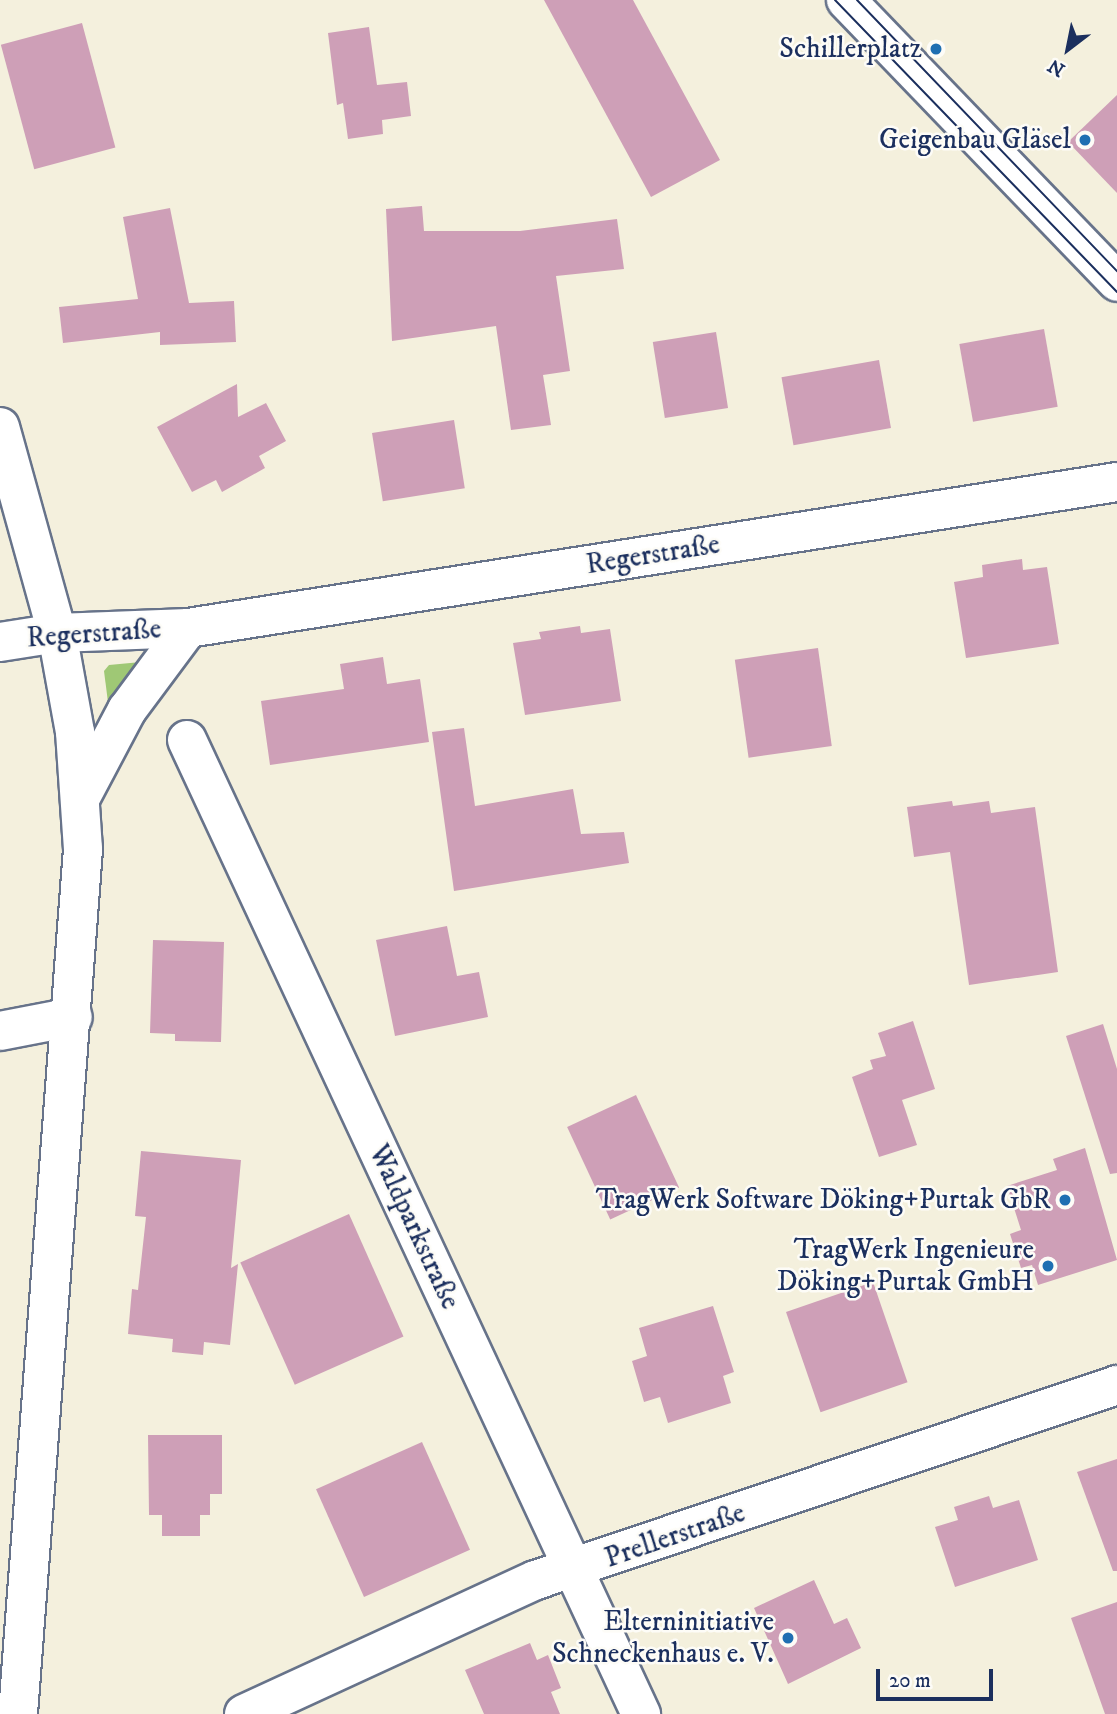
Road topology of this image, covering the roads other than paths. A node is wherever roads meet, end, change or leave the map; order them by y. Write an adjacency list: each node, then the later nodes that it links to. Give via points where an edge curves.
1 (846, 0): 2 (street)
2 (1117, 282)
3 (0, 427): 6 (street)
4 (1117, 482): 5 (street, Regerstraße)
5 (188, 628): 6 (street, Regerstraße); 9 (street, Regerstraße, via 127,710)
6 (57, 633): 7 (street, Regerstraße); 9 (street, via 75,732)
7 (0, 642)
8 (187, 740): 13 (street, Waldparkstraße)
9 (80, 799): 10 (street, via 83,849)
10 (73, 1017): 11 (street); 14 (street)
11 (0, 1031)
12 (1117, 1385): 13 (street, Prellerstraße)
13 (574, 1570): 15 (street, Prellerstraße, via 536,1580); 16 (street, Waldparkstraße)
14 (18, 1714)
15 (244, 1714)
16 (641, 1714)

